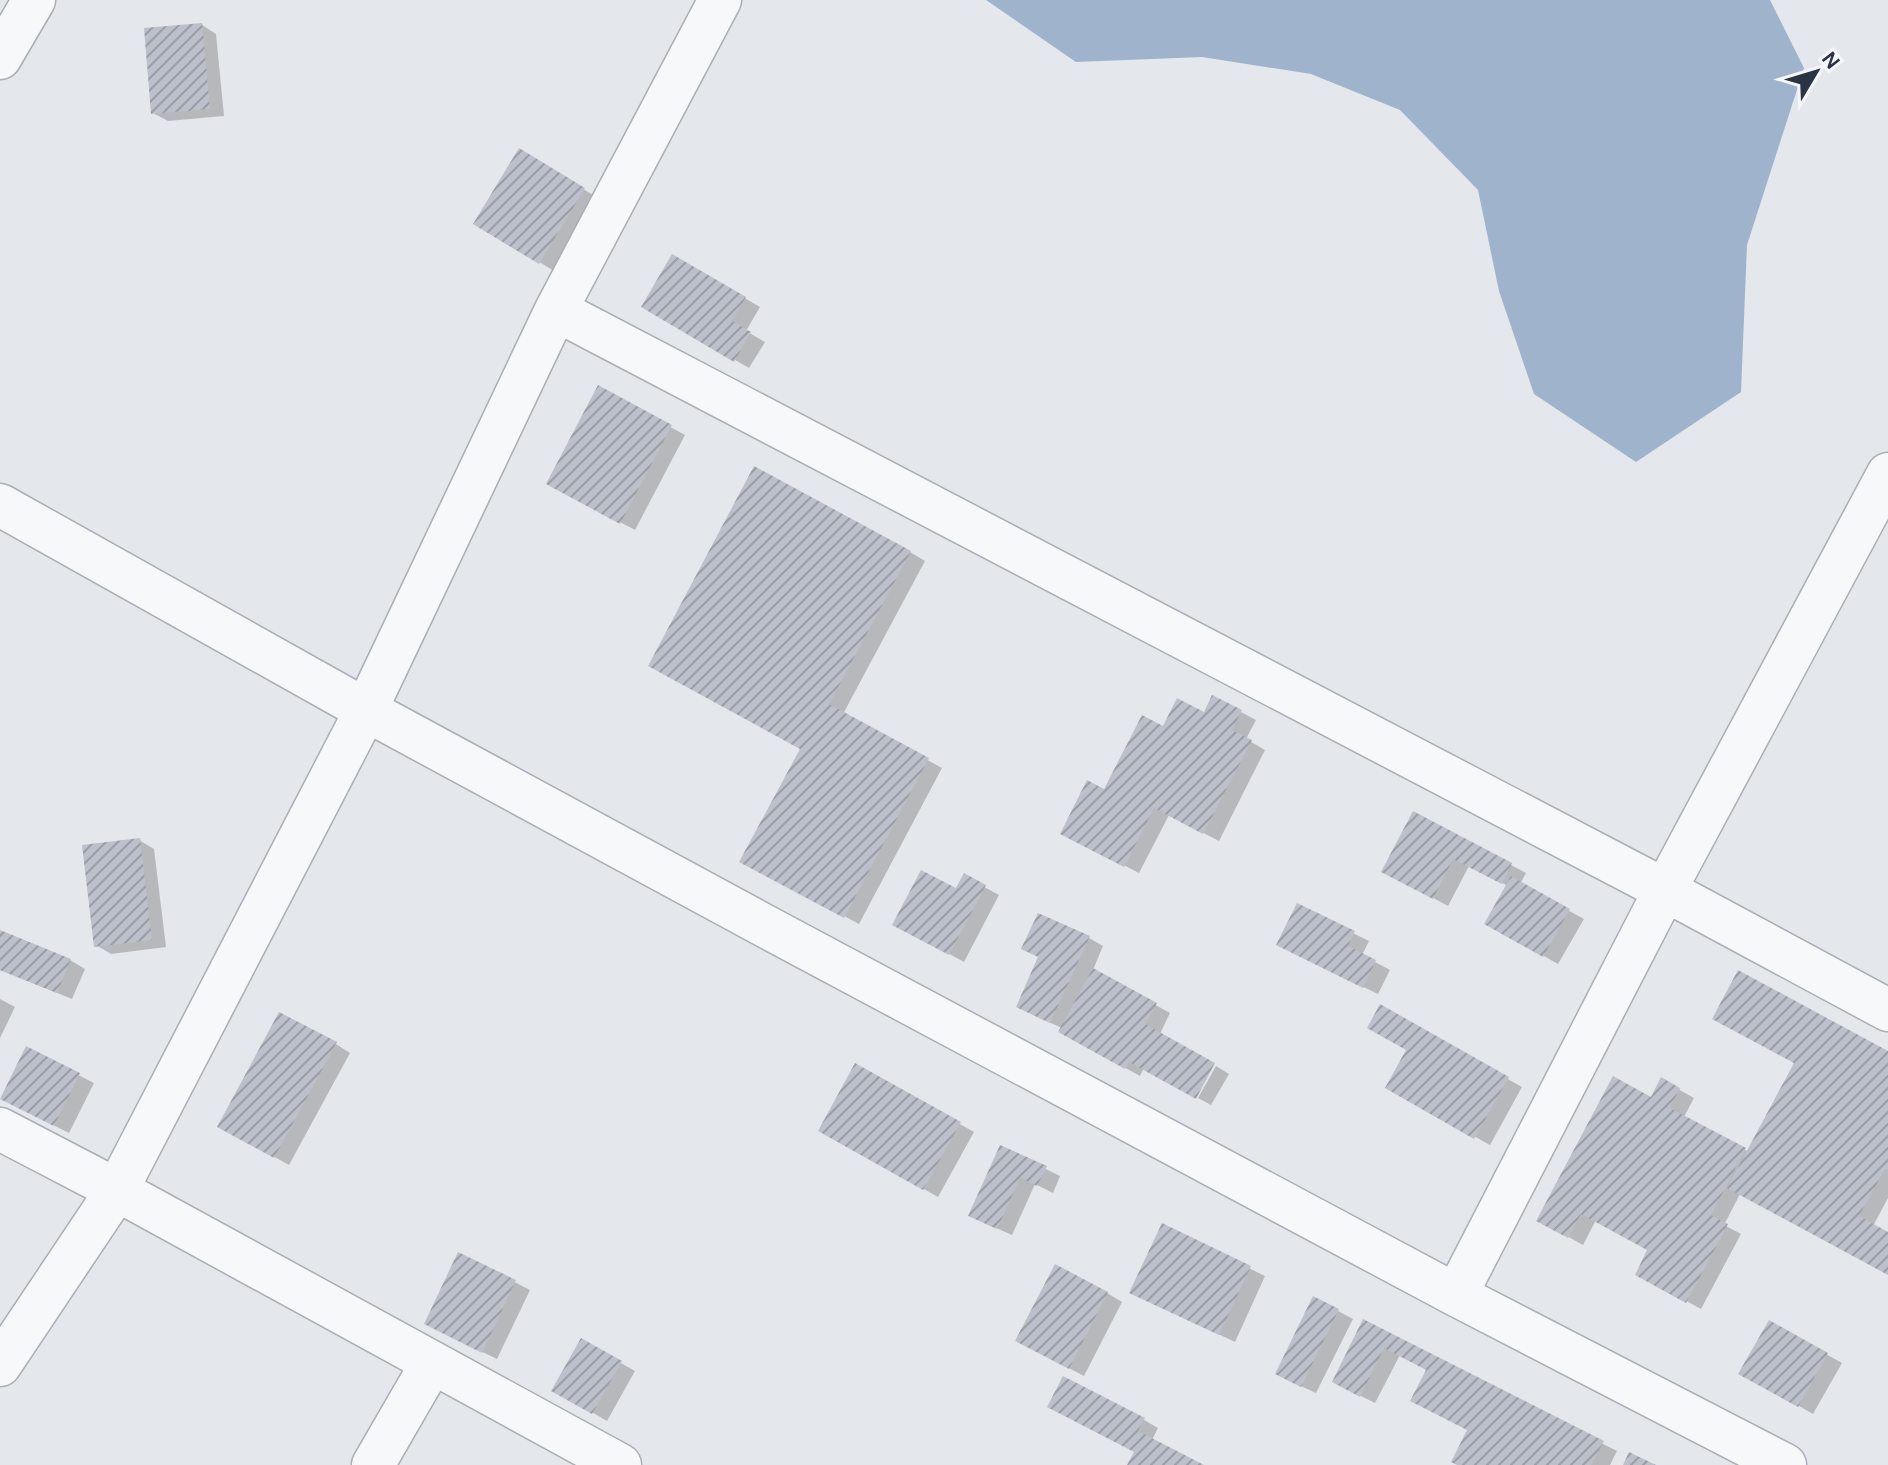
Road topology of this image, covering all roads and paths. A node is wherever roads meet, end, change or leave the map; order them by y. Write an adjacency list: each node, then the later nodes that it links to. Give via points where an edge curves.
1 (34, 0): 3 (street)
2 (720, 0): 4 (street)
3 (0, 58)
4 (556, 310): 7 (street); 8 (street)
5 (1888, 474): 8 (street)
6 (0, 505): 7 (street)
7 (366, 710): 11 (street); 12 (street)
8 (1665, 890): 9 (street); 12 (street)
9 (1888, 1010)
10 (0, 1129): 11 (street)
11 (117, 1190): 13 (street); 14 (street)
12 (1456, 1295): 17 (street)
13 (432, 1363): 15 (street); 16 (street)
14 (0, 1365)
15 (373, 1465)
16 (620, 1465)
17 (1785, 1465)

